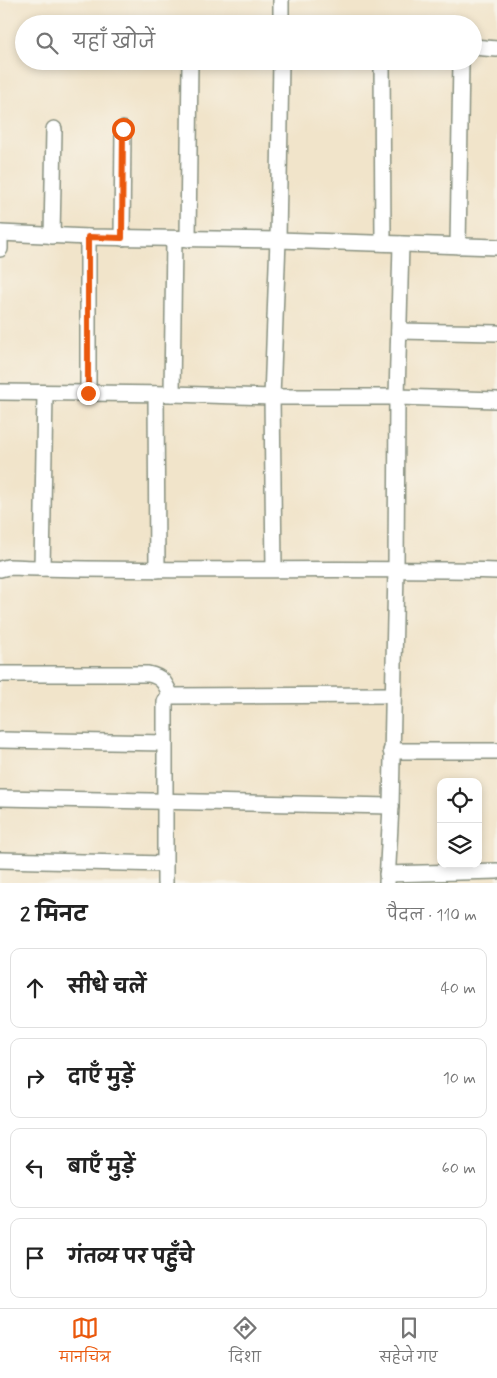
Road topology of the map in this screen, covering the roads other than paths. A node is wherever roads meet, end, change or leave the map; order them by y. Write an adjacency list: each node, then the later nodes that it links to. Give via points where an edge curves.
1 (281, 0): 2 (street)
2 (281, 15)
3 (482, 48): 4 (street)
4 (497, 49)
5 (190, 70): 15 (street)
6 (281, 70): 16 (street)
7 (382, 70): 17 (street)
8 (461, 70): 19 (street)
9 (54, 129): 12 (street)
10 (123, 129): 14 (street)
11 (0, 234): 12 (street); 21 (street)
12 (52, 236): 13 (street)
13 (88, 237): 14 (street); 26 (street)
14 (122, 238): 15 (street)
15 (181, 239): 16 (street); 28 (street)
16 (278, 240): 17 (street); 29 (street)
17 (383, 243): 18 (street)
18 (401, 244): 19 (street); 22 (street)
19 (458, 246): 20 (street)
20 (497, 247)
21 (0, 249)
22 (398, 331): 23 (street); 30 (street)
23 (497, 332)
24 (0, 392): 25 (street)
25 (44, 393): 26 (street); 32 (street)
26 (88, 393): 27 (street)
27 (156, 394): 28 (street); 35 (street)
28 (172, 394): 29 (street)
29 (272, 398): 30 (street); 34 (street)
30 (397, 398): 31 (street); 36 (street)
31 (497, 400)
32 (42, 568): 33 (street); 35 (street)
33 (0, 569)
34 (274, 569): 35 (street); 36 (street)
35 (157, 570)
36 (396, 570): 37 (street); 39 (street)
37 (497, 571)
38 (0, 674): 40 (street, via 156,675)
39 (393, 695): 40 (street); 43 (street)
40 (171, 696): 42 (street, via 165,702)
41 (0, 740): 42 (street)
42 (165, 743): 46 (street)
43 (391, 751): 44 (street); 47 (street)
44 (497, 751)
45 (0, 798): 46 (street)
46 (164, 801): 47 (street); 49 (street)
47 (391, 806): 51 (street)
48 (0, 860): 49 (street)
49 (165, 864): 52 (street)
50 (497, 871): 51 (street)
51 (387, 878)
52 (165, 883)

